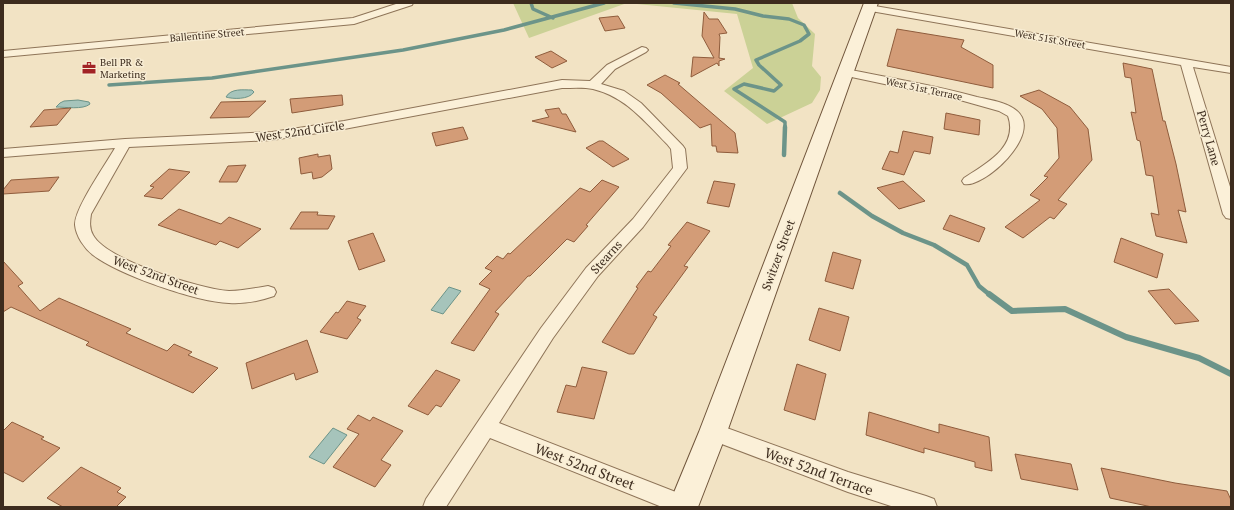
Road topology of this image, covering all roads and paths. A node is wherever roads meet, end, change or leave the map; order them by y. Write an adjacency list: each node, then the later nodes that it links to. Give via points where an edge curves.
1 (408, 3): 4 (street, Ballentine Street, via 348,22)
2 (870, 6): 5 (street, West 51st Street); 7 (street, Switzer Street)
3 (642, 50): 8 (street, via 611,67)
4 (3, 54)
5 (1186, 62): 6 (street, West 51st Street); 12 (street, Perry Lane)
6 (1231, 70)
7 (846, 73): 11 (street, West 51st Terrace, via 979,100 1001,107 1012,114 1016,122 1014,139 1003,156); 15 (street, Switzer Street)
8 (593, 85): 9 (street, West 52nd Circle, via 547,86 344,125 272,136); 14 (street, Stearns, via 620,94 638,106 678,149 680,168 638,223 592,272 547,333)
9 (125, 144): 10 (street, West 52nd Circle); 13 (street, West 52nd Street, via 83,214 81,225 87,239 120,263 208,294 228,297)
10 (3, 153)
11 (969, 181)
12 (1231, 214)
13 (268, 292)
14 (486, 427): 16 (street, West 52nd Street); 17 (street, Stearns)
15 (713, 432): 16 (street, Switzer Street); 18 (street, West 52nd Terrace, via 848,482)
16 (683, 506)
17 (434, 507)
18 (926, 507)

